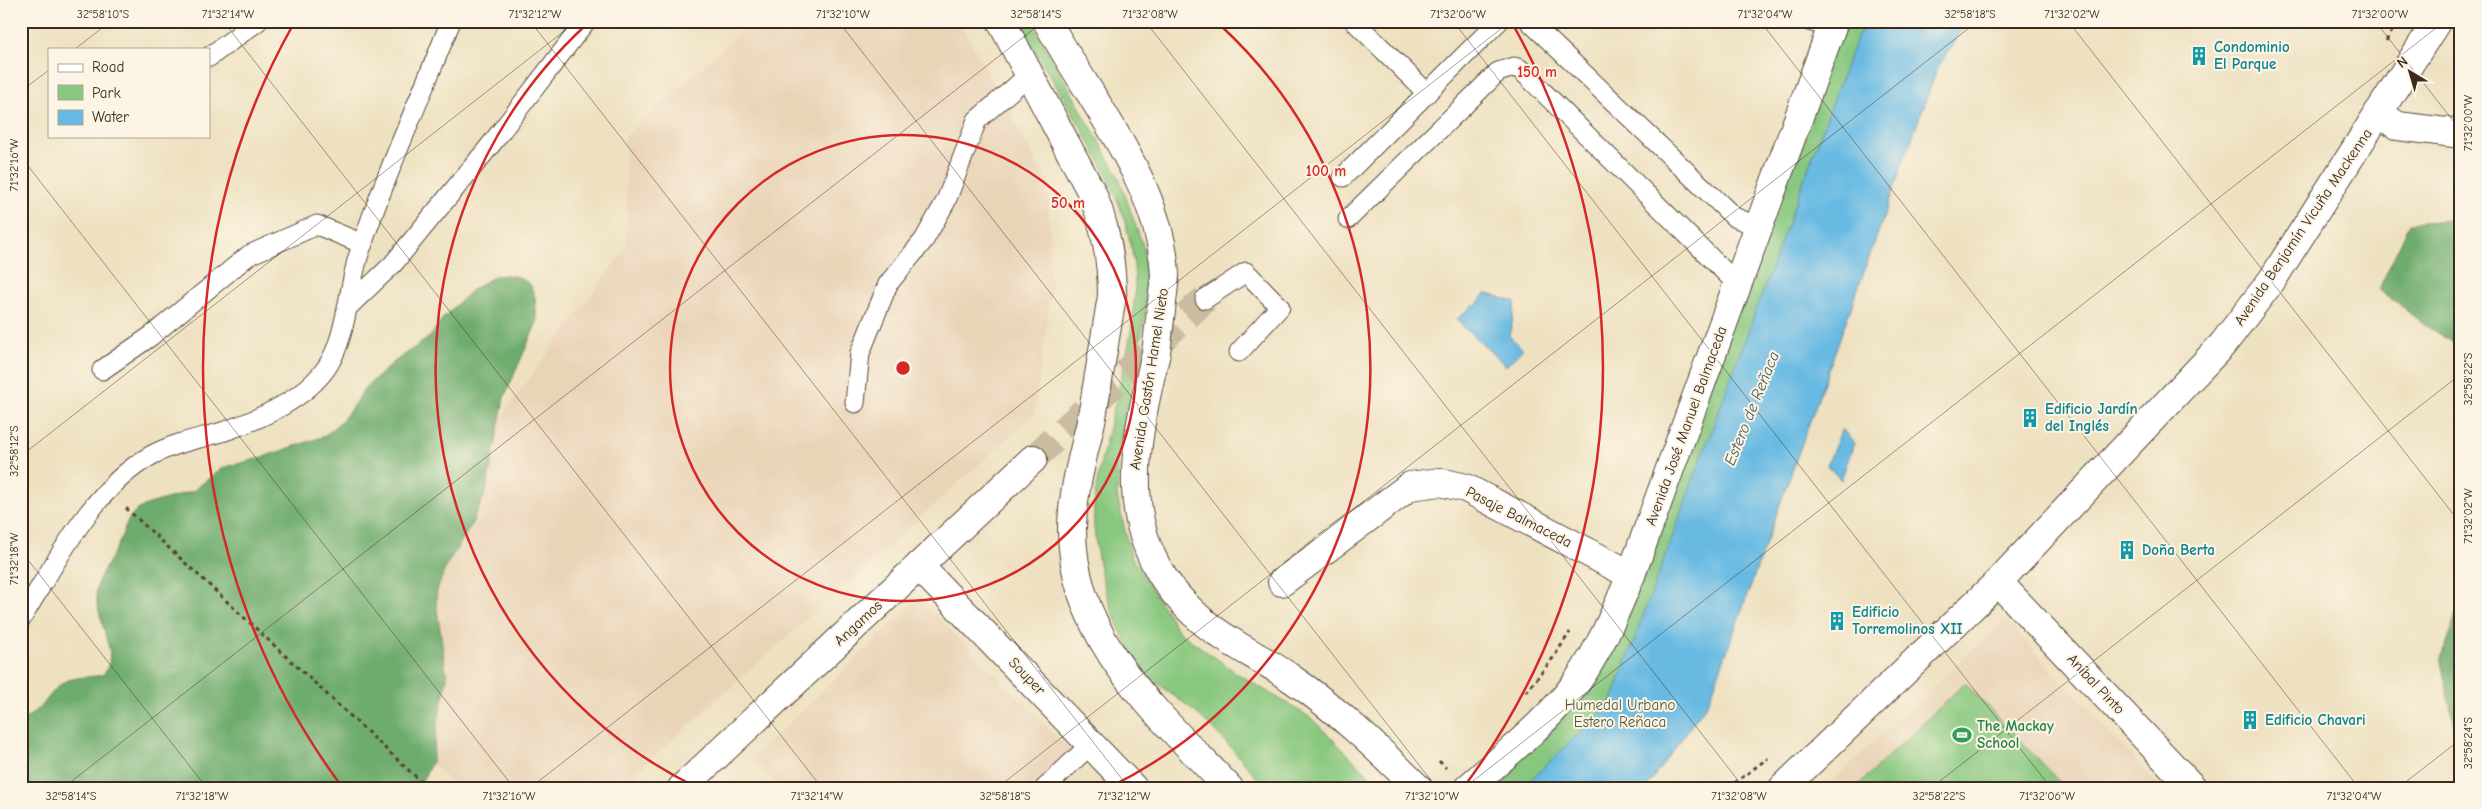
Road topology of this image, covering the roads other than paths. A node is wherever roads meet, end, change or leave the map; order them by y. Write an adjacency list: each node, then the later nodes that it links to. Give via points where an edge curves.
1 (258, 21): 11 (lane)
2 (451, 21): 19 (lane)
3 (586, 21): 22 (lane, via 399,257)
4 (1001, 21): 12 (street)
5 (1047, 21): 37 (street, Avenida Gastón Hamel Nieto, bridge, via 1120,145 1148,201 1161,239 1165,276 1156,353 1142,413 1134,472 1143,536 1153,560 1166,582 1201,620 1317,697)
6 (1354, 21): 13 (lane)
7 (1499, 21): 13 (lane)
8 (1529, 21): 18 (lane, via 1734,217)
9 (2437, 21): 14 (street, Avenida Benjamín Vicuña Mackenna)
10 (1825, 24): 18 (street, Avenida José Manuel Balmaceda)
11 (210, 56)
12 (1029, 75): 25 (lane, via 977,120 946,201 924,240 888,284 860,353); 36 (street, bridge, via 1093,195 1109,248 1112,296 1073,506 1078,581 1100,640 1118,666)
13 (1426, 93): 16 (lane)
14 (2378, 112): 15 (street, Avenida Benjamín Vicuña Mackenna, via 2398,126 2454,133); 30 (street, Avenida Benjamín Vicuña Mackenna, via 2245,317)
15 (2461, 130)
16 (1343, 177)
17 (1348, 218): 20 (lane, via 1498,72 1514,67 1520,69)
18 (1759, 227): 20 (street, Avenida José Manuel Balmaceda)
19 (363, 244): 22 (lane); 24 (lane, via 317,225 250,255 151,336)
20 (1738, 285): 28 (street, Avenida José Manuel Balmaceda)
21 (1205, 299): 23 (lane, via 1246,272 1280,307)
22 (348, 307): 31 (lane, via 328,366 296,396 266,414 223,432 177,444 151,456 127,473 91,509)
23 (1239, 352)
24 (102, 370)
25 (855, 403)
26 (1034, 459): 27 (street, Angamos)
27 (919, 566): 32 (street, Souper); 33 (street, Angamos)
28 (1632, 575): 29 (street, Pasaje Balmaceda, via 1466,488 1440,482 1410,486); 38 (street, Avenida José Manuel Balmaceda, via 1612,621 1567,694 1540,724)
29 (1282, 582)
30 (1998, 582): 39 (street, Avenida Benjamín Vicuña Mackenna); 40 (street, Aníbal Pinto)
31 (21, 619)
32 (1092, 743): 34 (lane); 35 (street, Souper)
33 (682, 788)
34 (1045, 788)
35 (1133, 788)
36 (1229, 788)
37 (1418, 788)
38 (1468, 788)
39 (1783, 788)
40 (2193, 788)

